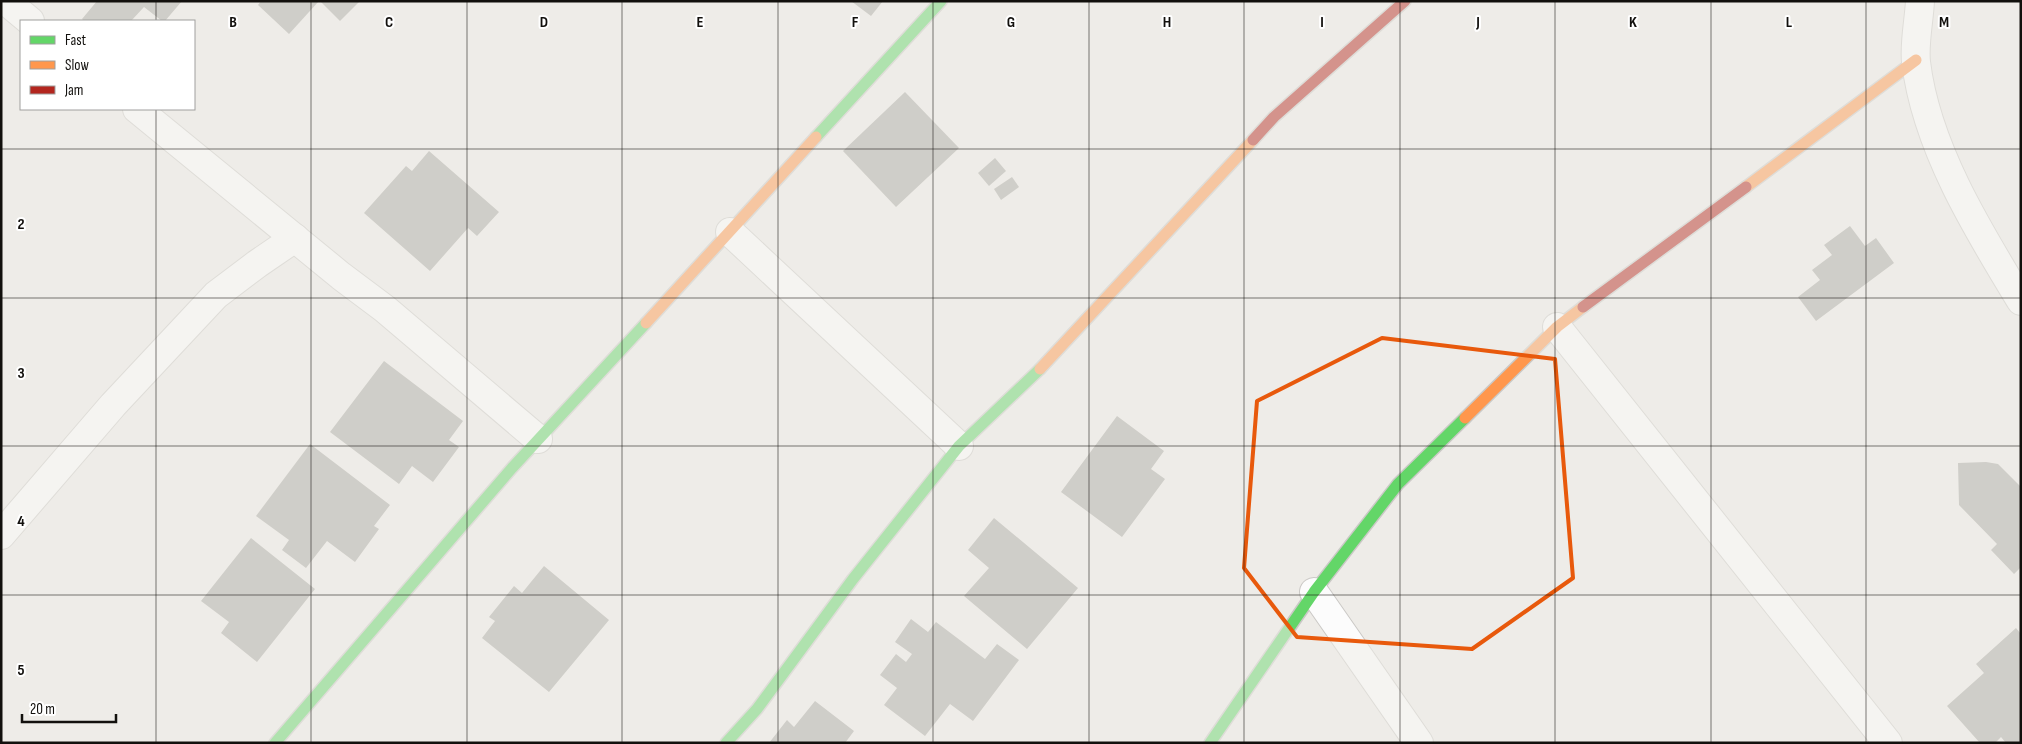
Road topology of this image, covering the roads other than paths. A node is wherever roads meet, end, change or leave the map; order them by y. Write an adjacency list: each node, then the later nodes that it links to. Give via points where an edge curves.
1 (6, 1): 5 (street)
2 (941, 1): 8 (street)
3 (1405, 1): 13 (street, via 1274,117 1053,357)
4 (1920, 1): 6 (street)
5 (29, 20)
6 (1916, 60): 10 (street, via 1925,113 1949,174); 11 (street)
7 (138, 110): 9 (street)
8 (730, 232): 12 (street); 13 (street)
9 (295, 238): 12 (street, via 385,309); 14 (street, via 216,295 113,405)
10 (2021, 301)
11 (1557, 327): 15 (street, via 1398,484); 20 (street)
12 (538, 439): 16 (street)
13 (959, 446): 17 (street, via 853,579 757,709)
14 (1, 534)
15 (1314, 592): 18 (street); 19 (street)
16 (275, 743)
17 (726, 743)
18 (1210, 743)
19 (1419, 743)
20 (1888, 743)

